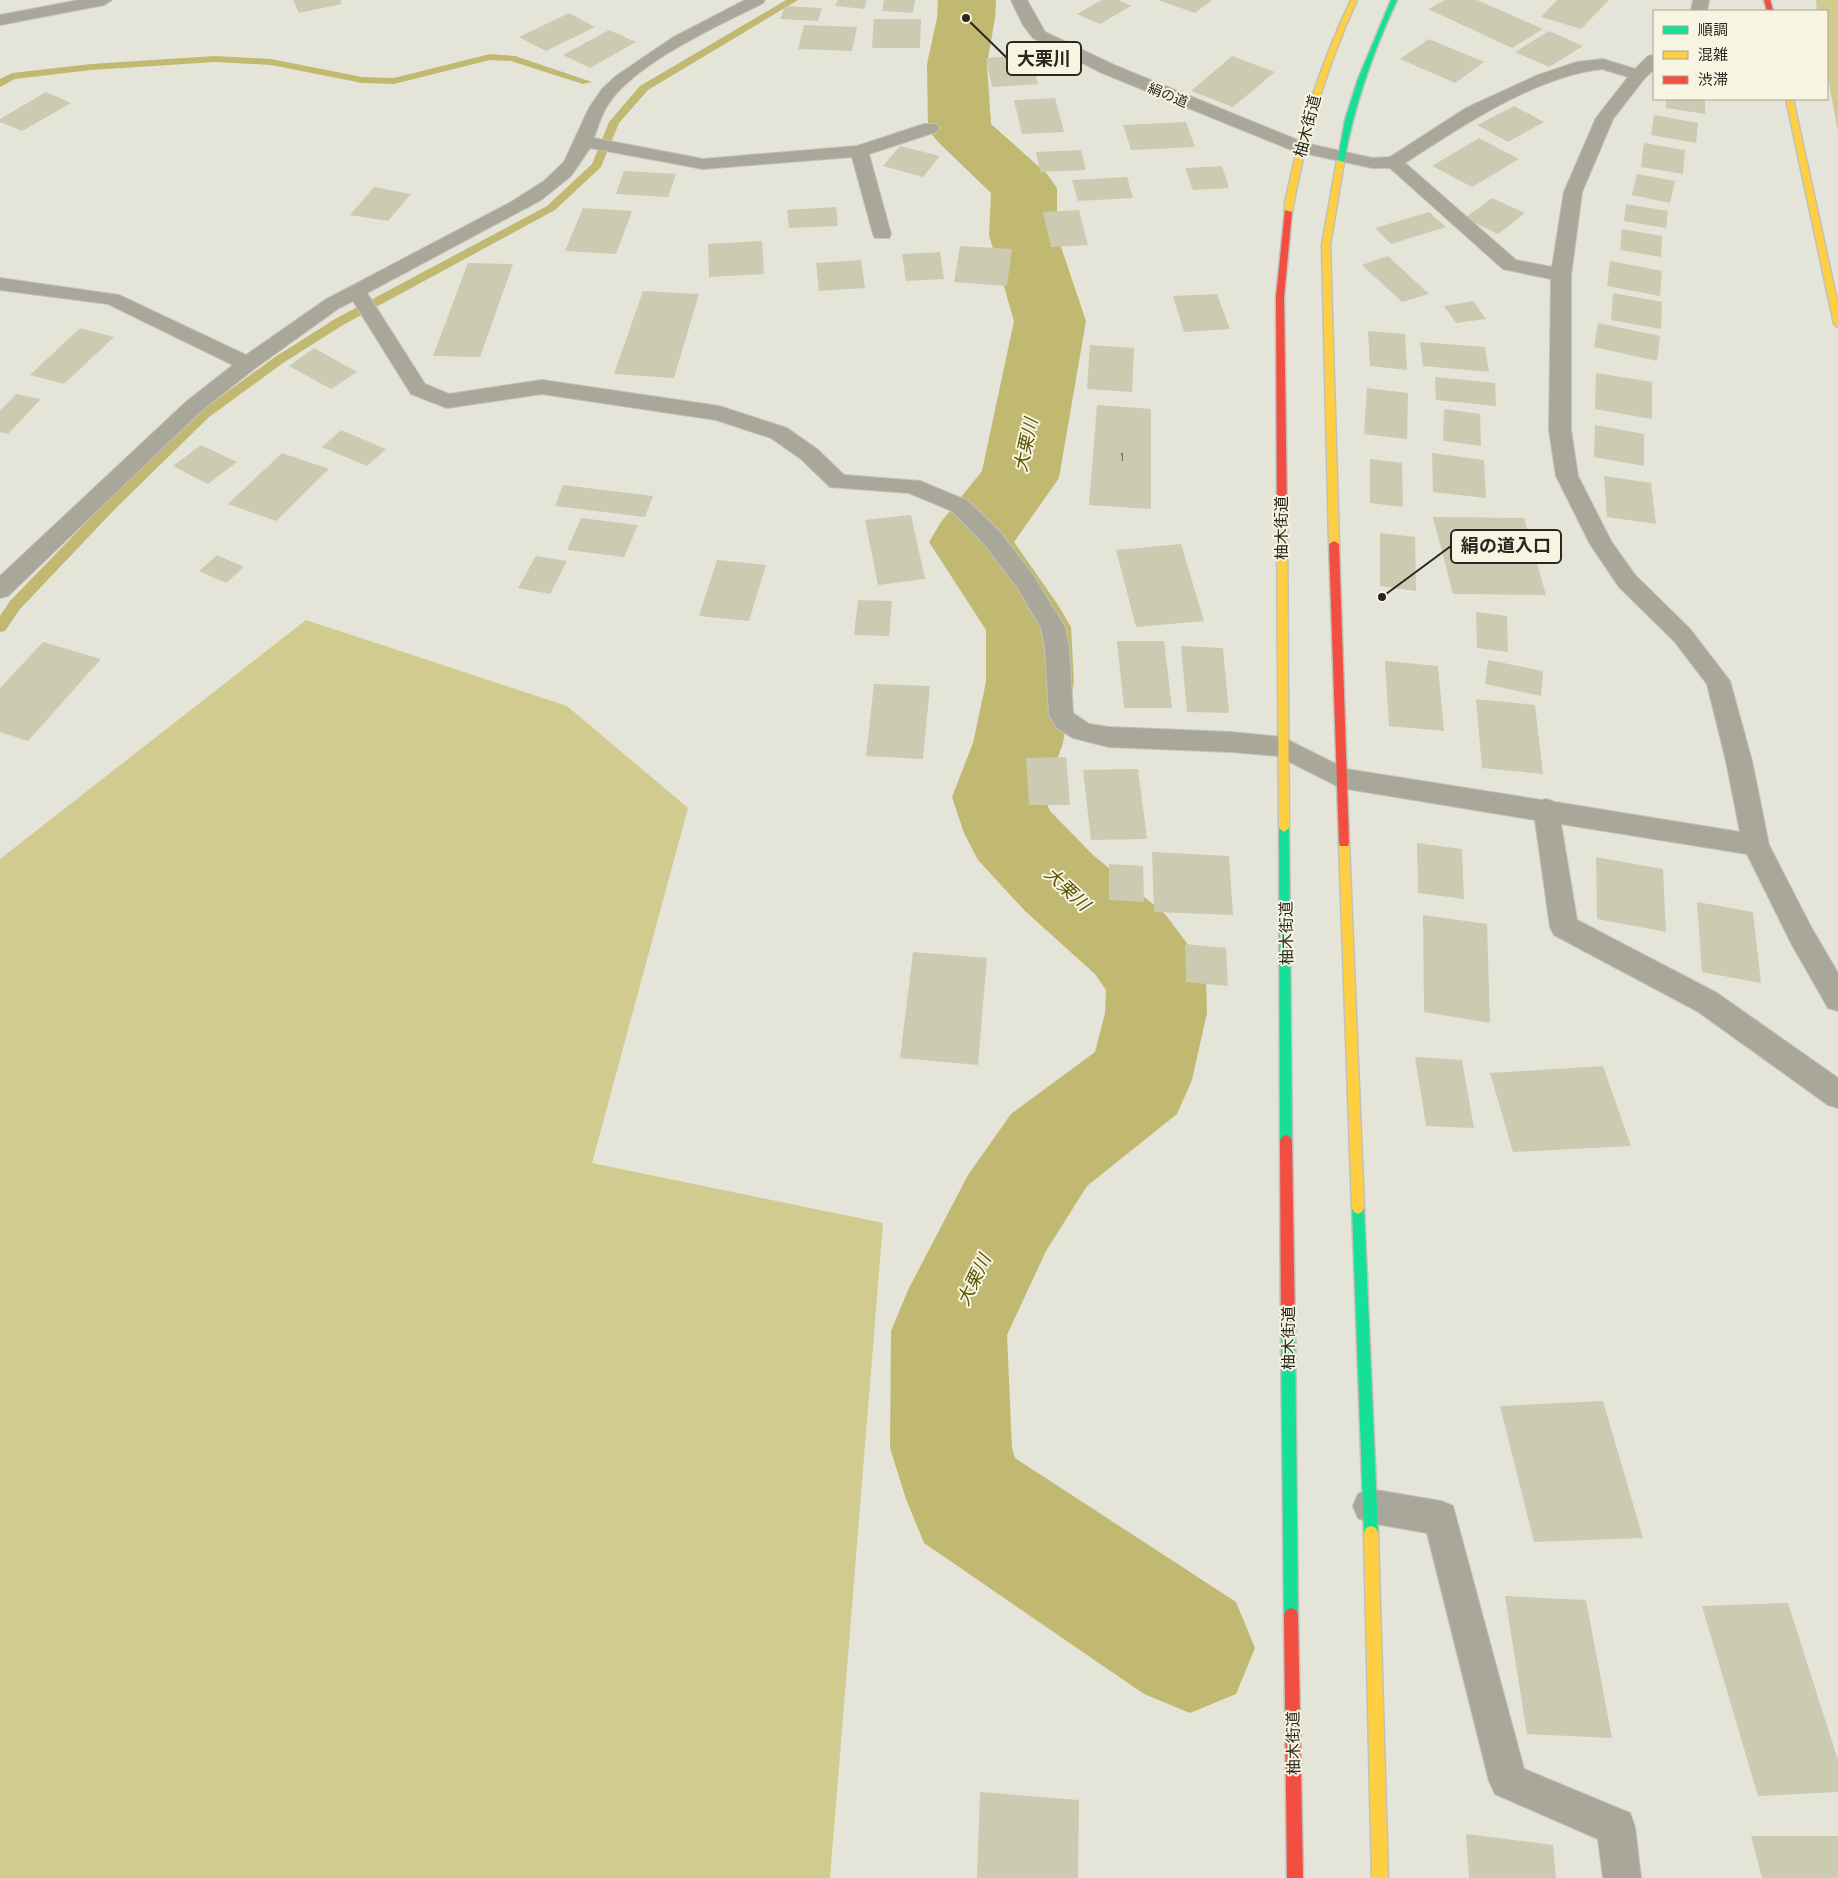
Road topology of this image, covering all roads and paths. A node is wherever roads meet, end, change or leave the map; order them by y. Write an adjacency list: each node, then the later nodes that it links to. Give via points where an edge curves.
1 (104, 0): 6 (street)
2 (757, 0): 11 (street, via 632,72 608,92 588,125)
3 (1020, 0): 12 (street, 絹の道, via 1039,35 1169,96)
4 (1354, 0): 12 (main road, 柚木街道, via 1316,87)
5 (1394, 0): 14 (main road, via 1359,79)
6 (0, 20)
7 (1653, 61): 8 (street)
8 (1638, 75): 15 (street, via 1603,64 1583,66 1544,79 1472,112); 17 (street, via 1605,118 1573,192)
9 (1788, 100): 20 (main road)
10 (930, 128): 13 (street)
11 (585, 141): 13 (street, via 703,164); 19 (street, via 576,159 538,194)
12 (1300, 148): 14 (street, 絹の道); 23 (main road, 柚木街道, via 1282,244 1280,298)
13 (859, 151): 16 (street)
14 (1340, 157): 15 (street, 絹の道, via 1372,163); 24 (main road, via 1326,254)
15 (1394, 162): 17 (street, via 1510,265)
16 (882, 234)
17 (1561, 274): 26 (street, via 1560,430 1567,476 1601,544 1627,581 1682,635 1718,681)
18 (0, 284): 21 (street, via 112,299)
19 (357, 292): 21 (street, via 332,304); 23 (street, via 418,389 447,401 542,387 719,413 779,433 809,454 838,482 912,486 960,506 992,538 1053,627 1061,715 1067,724 1091,736)
20 (1838, 324)
21 (246, 364): 22 (street, via 194,406)
22 (0, 590)
23 (1282, 747): 24 (street); 30 (main road, 柚木街道, via 1288,1491)
24 (1341, 778): 25 (street); 29 (main road)
25 (1546, 809): 26 (street); 28 (street, via 1564,927 1707,1002)
26 (1756, 845): 27 (street, via 1801,935)
27 (1838, 999)
28 (1838, 1095)
29 (1370, 1506): 31 (main road); 32 (street, via 1441,1518 1508,1780 1616,1827)
30 (1295, 1878)
31 (1380, 1878)
32 (1622, 1878)

